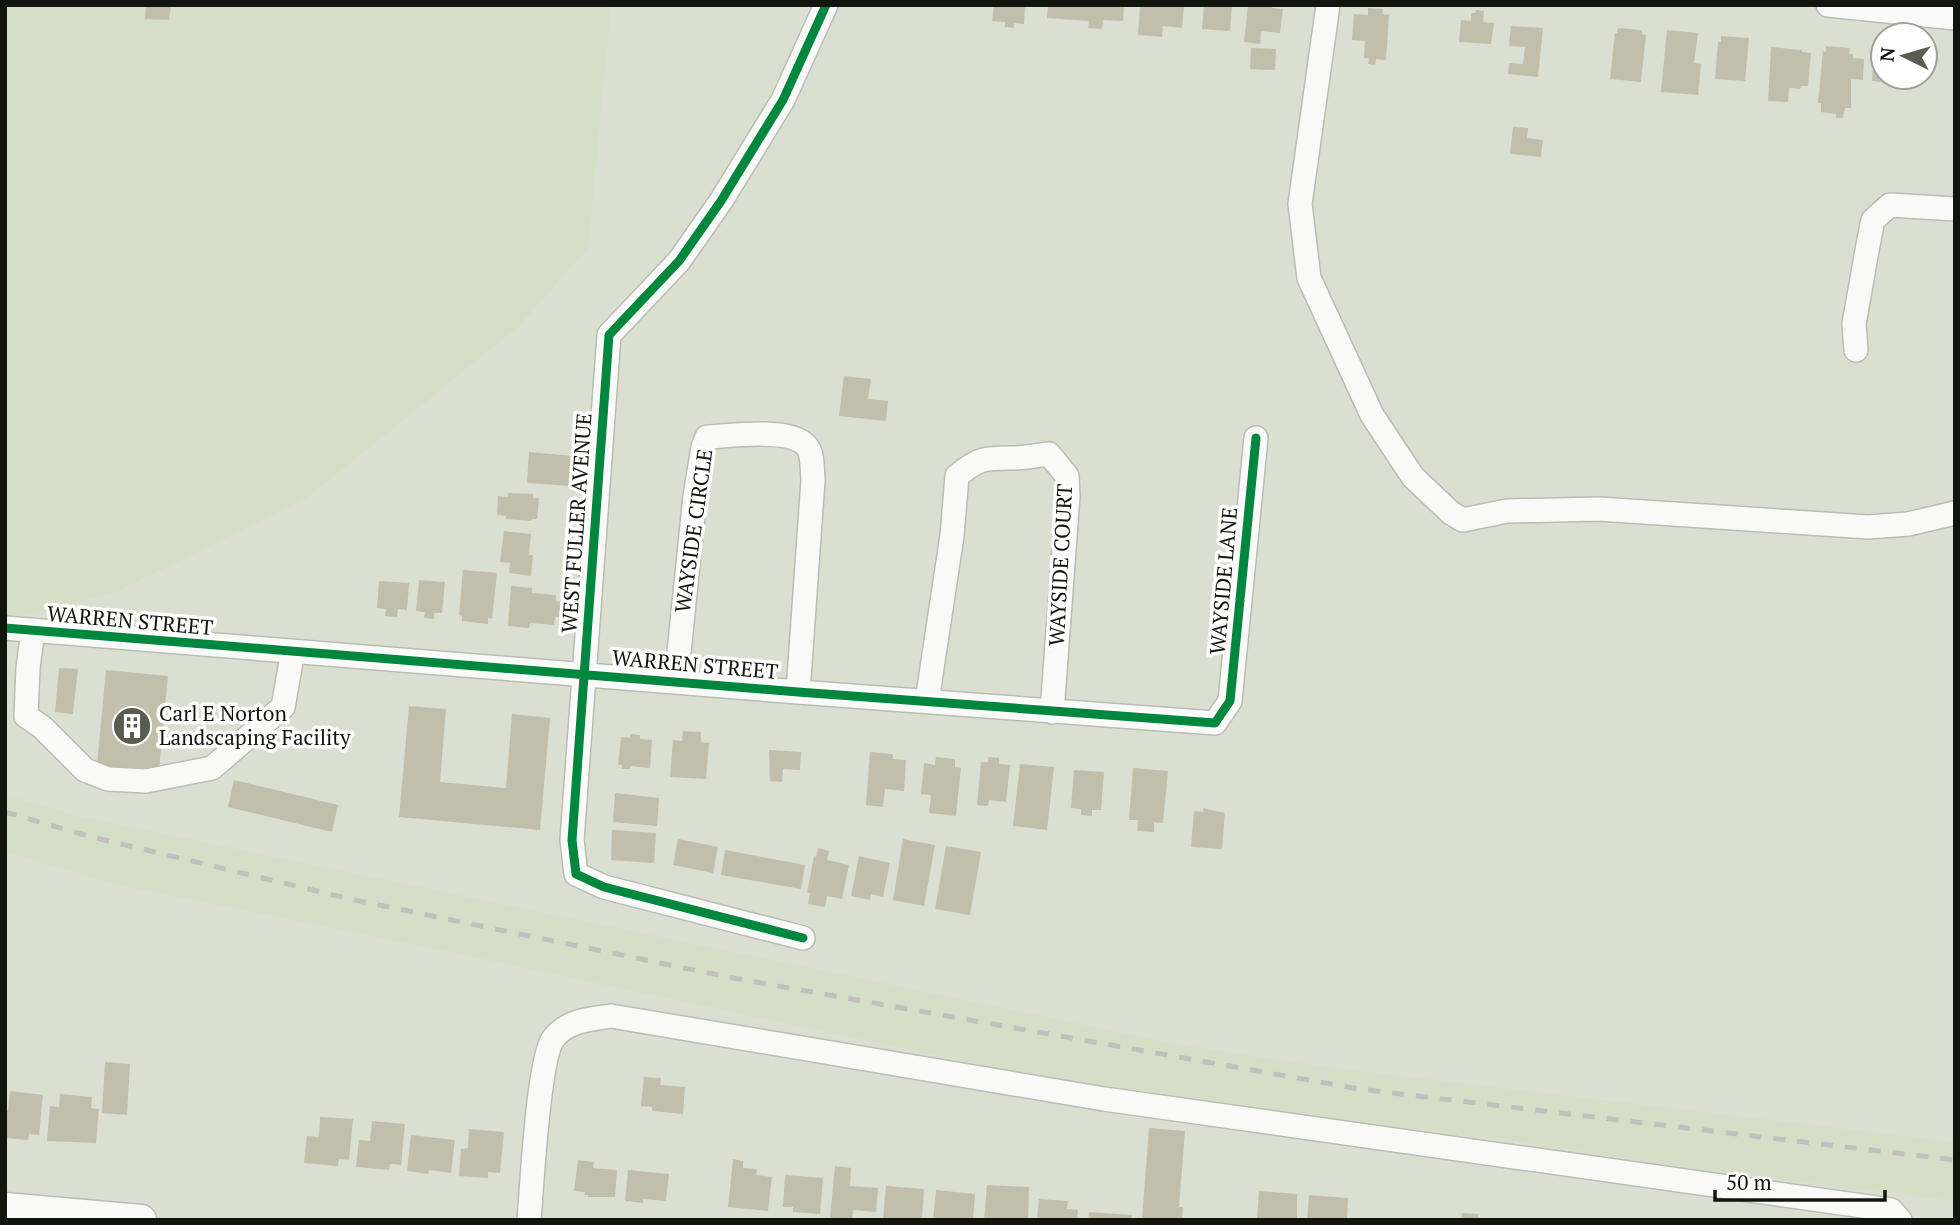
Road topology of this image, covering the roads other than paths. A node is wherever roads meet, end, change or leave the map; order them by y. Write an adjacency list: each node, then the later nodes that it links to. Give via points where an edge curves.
1 (827, 5): 12 (street, WEST FULLER AVENUE, via 783,100 721,201 679,261 609,335)
2 (1328, 5): 8 (street, via 1300,204 1309,278 1373,415 1413,477 1451,513 1463,520 1507,511 1599,509 1868,527)
3 (1828, 5): 4 (street)
4 (1955, 18)
5 (1955, 209): 6 (street, via 1890,205 1874,220 1854,324)
6 (1856, 350)
7 (1256, 438): 17 (street, WAYSIDE LANE, via 1230,701)
8 (1955, 513)
9 (5, 628): 10 (street, WARREN STREET)
10 (33, 630): 11 (street, WARREN STREET); 11 (street, via 26,716 85,770 108,779 146,781 212,768 283,708)
11 (293, 651): 12 (street, WARREN STREET)
12 (583, 673): 13 (street, WARREN STREET); 18 (street, WEST FULLER AVENUE, via 572,840 576,874 604,887)
13 (676, 681): 14 (street, WARREN STREET); 14 (street, WAYSIDE CIRCLE, via 703,447 707,438 773,434 802,441 809,450 813,480)
14 (798, 692): 15 (street, WARREN STREET)
15 (927, 701): 16 (street, WARREN STREET); 16 (street, WAYSIDE COURT, via 957,476 971,464 995,456 1049,454 1067,476 1068,496)
16 (1052, 712): 17 (street, WARREN STREET)
17 (1214, 723)
18 (803, 938)
19 (5, 1208): 20 (main road)
20 (141, 1220)
21 (529, 1220): 22 (street, via 543,1071 553,1039 575,1021 611,1016 1104,1099 1891,1210)
22 (1900, 1220)

